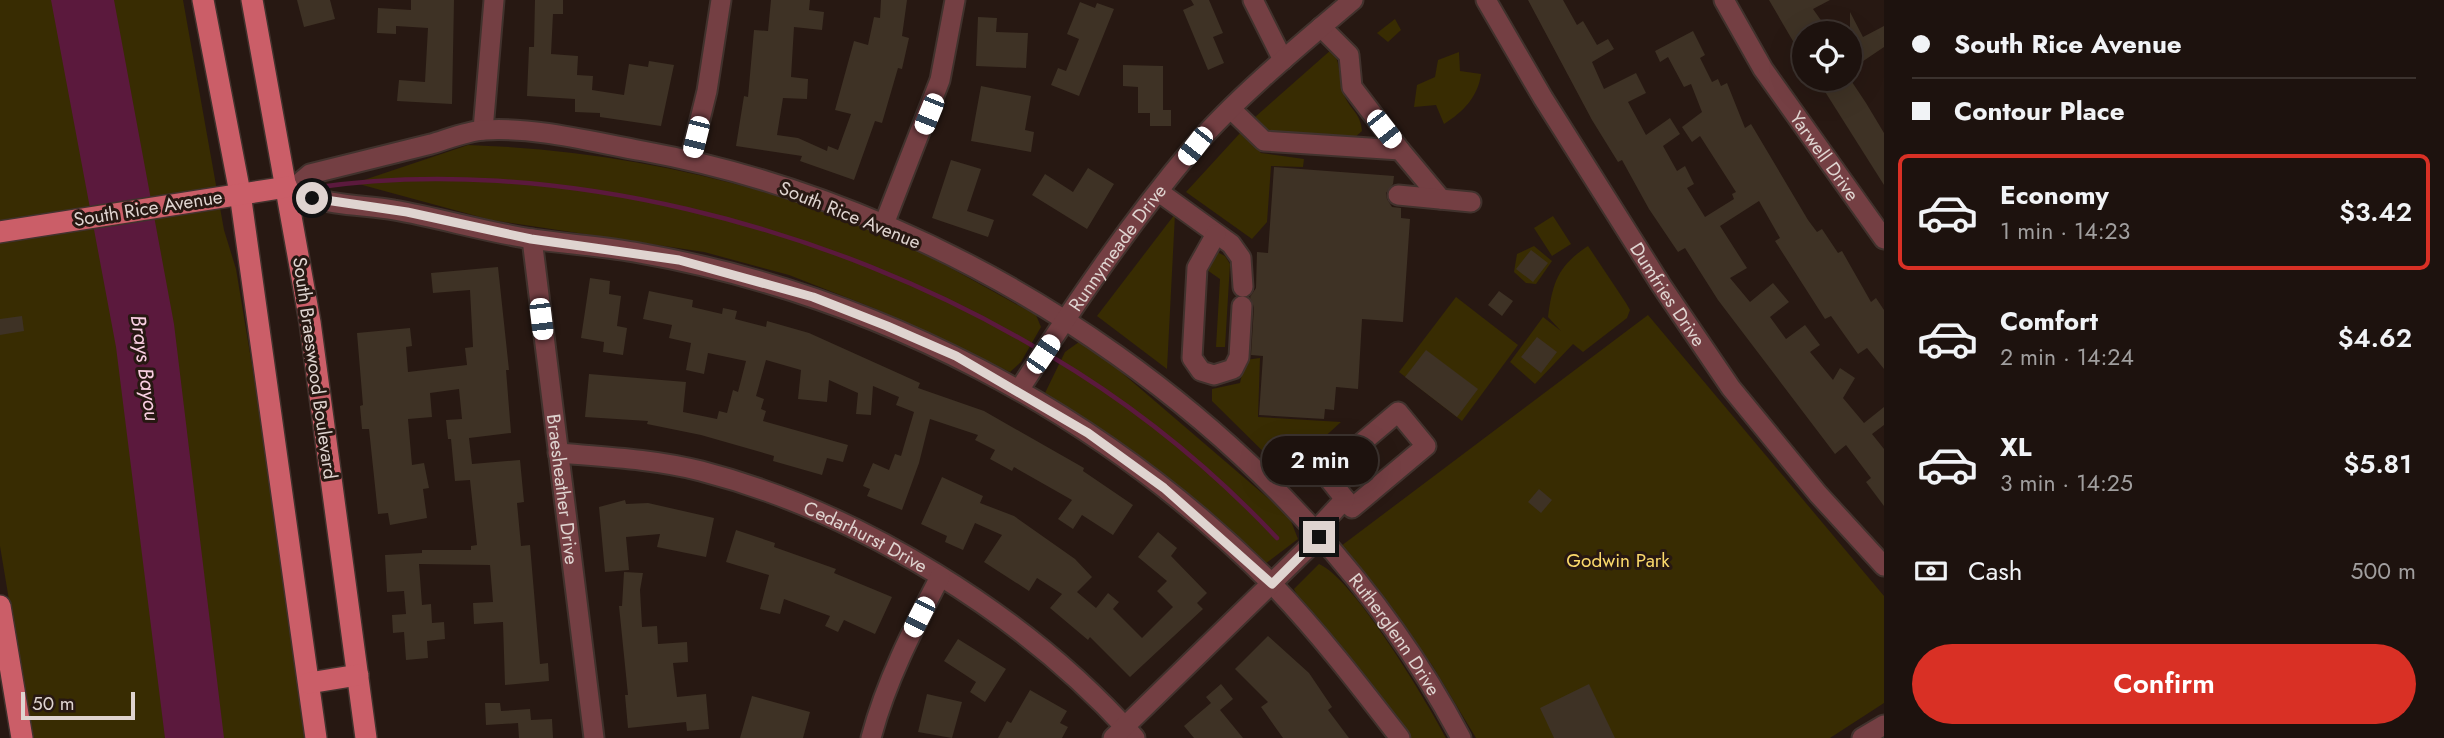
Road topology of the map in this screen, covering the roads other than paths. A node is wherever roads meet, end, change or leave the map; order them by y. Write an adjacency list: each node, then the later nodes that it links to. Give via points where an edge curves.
1 (203, 0): 18 (main road)
2 (252, 0): 16 (main road, South Braeswood Boulevard)
3 (494, 0): 13 (street)
4 (721, 0): 15 (street, via 707,91)
5 (956, 0): 22 (street, via 940,80)
6 (1253, 0): 11 (street)
7 (1353, 0): 10 (street, Runnymeade Drive)
8 (1486, 0): 32 (street, Dumfries Drive, via 1542,99 1731,388)
9 (1724, 0): 26 (street, Yarwell Drive, via 1763,69)
10 (1321, 27): 11 (street, Runnymeade Drive); 14 (street, via 1349,55 1352,87)
11 (1283, 60): 12 (street, Runnymeade Drive)
12 (1232, 110): 14 (street, via 1265,141); 17 (street, Runnymeade Drive, via 1195,146)
13 (483, 130): 15 (street, South Rice Avenue, via 548,134); 16 (street, South Rice Avenue, via 310,174)
14 (1401, 150): 20 (street)
15 (690, 160): 22 (street, South Rice Avenue, via 831,202)
16 (292, 186): 18 (main road, South Rice Avenue); 25 (street, via 312,198 386,208); 37 (main road, South Braeswood Boulevard)
17 (1159, 192): 24 (street); 27 (street, Runnymeade Drive)
18 (240, 193): 23 (main road, South Rice Avenue); 38 (main road)
19 (1398, 195): 20 (street)
20 (1441, 200): 21 (street)
21 (1471, 202)
22 (884, 224): 27 (street, South Rice Avenue)
23 (0, 232)
24 (1216, 234): 24 (street, via 1241,258 1242,297 1239,357 1233,369 1214,375 1201,371 1192,358 1197,268)
25 (531, 239): 28 (street, via 679,260 813,297 956,356); 29 (street, Braesheather Drive)
26 (1884, 239)
27 (1066, 319): 28 (street, Runnymeade Drive); 31 (street, South Rice Avenue, via 1200,419)
28 (1019, 390): 34 (street, via 1164,488)
29 (558, 453): 33 (street, Cedarhurst Drive, via 641,459 761,489 817,511); 44 (street, Braesheather Drive)
30 (1345, 499): 30 (street, via 1325,474 1398,412 1426,446 1352,508); 31 (street, via 1320,526)
31 (1319, 537): 34 (street); 47 (street, Rutherglenn Drive, via 1417,662)
32 (1884, 566)
33 (940, 577): 40 (street, Cedarhurst Drive, via 1033,643); 45 (street, via 899,659)
34 (1272, 584): 40 (street); 46 (street, via 1329,646)
35 (0, 606): 36 (main road)
36 (4, 657): 41 (main road)
37 (358, 675): 38 (main road); 43 (main road, South Braeswood Boulevard)
38 (309, 683): 42 (main road)
39 (1884, 725): 48 (street)
40 (1124, 734)
41 (22, 738)
42 (316, 738)
43 (366, 738)
44 (594, 738)
45 (871, 738)
46 (1399, 738)
47 (1461, 738)
48 (1862, 738)

